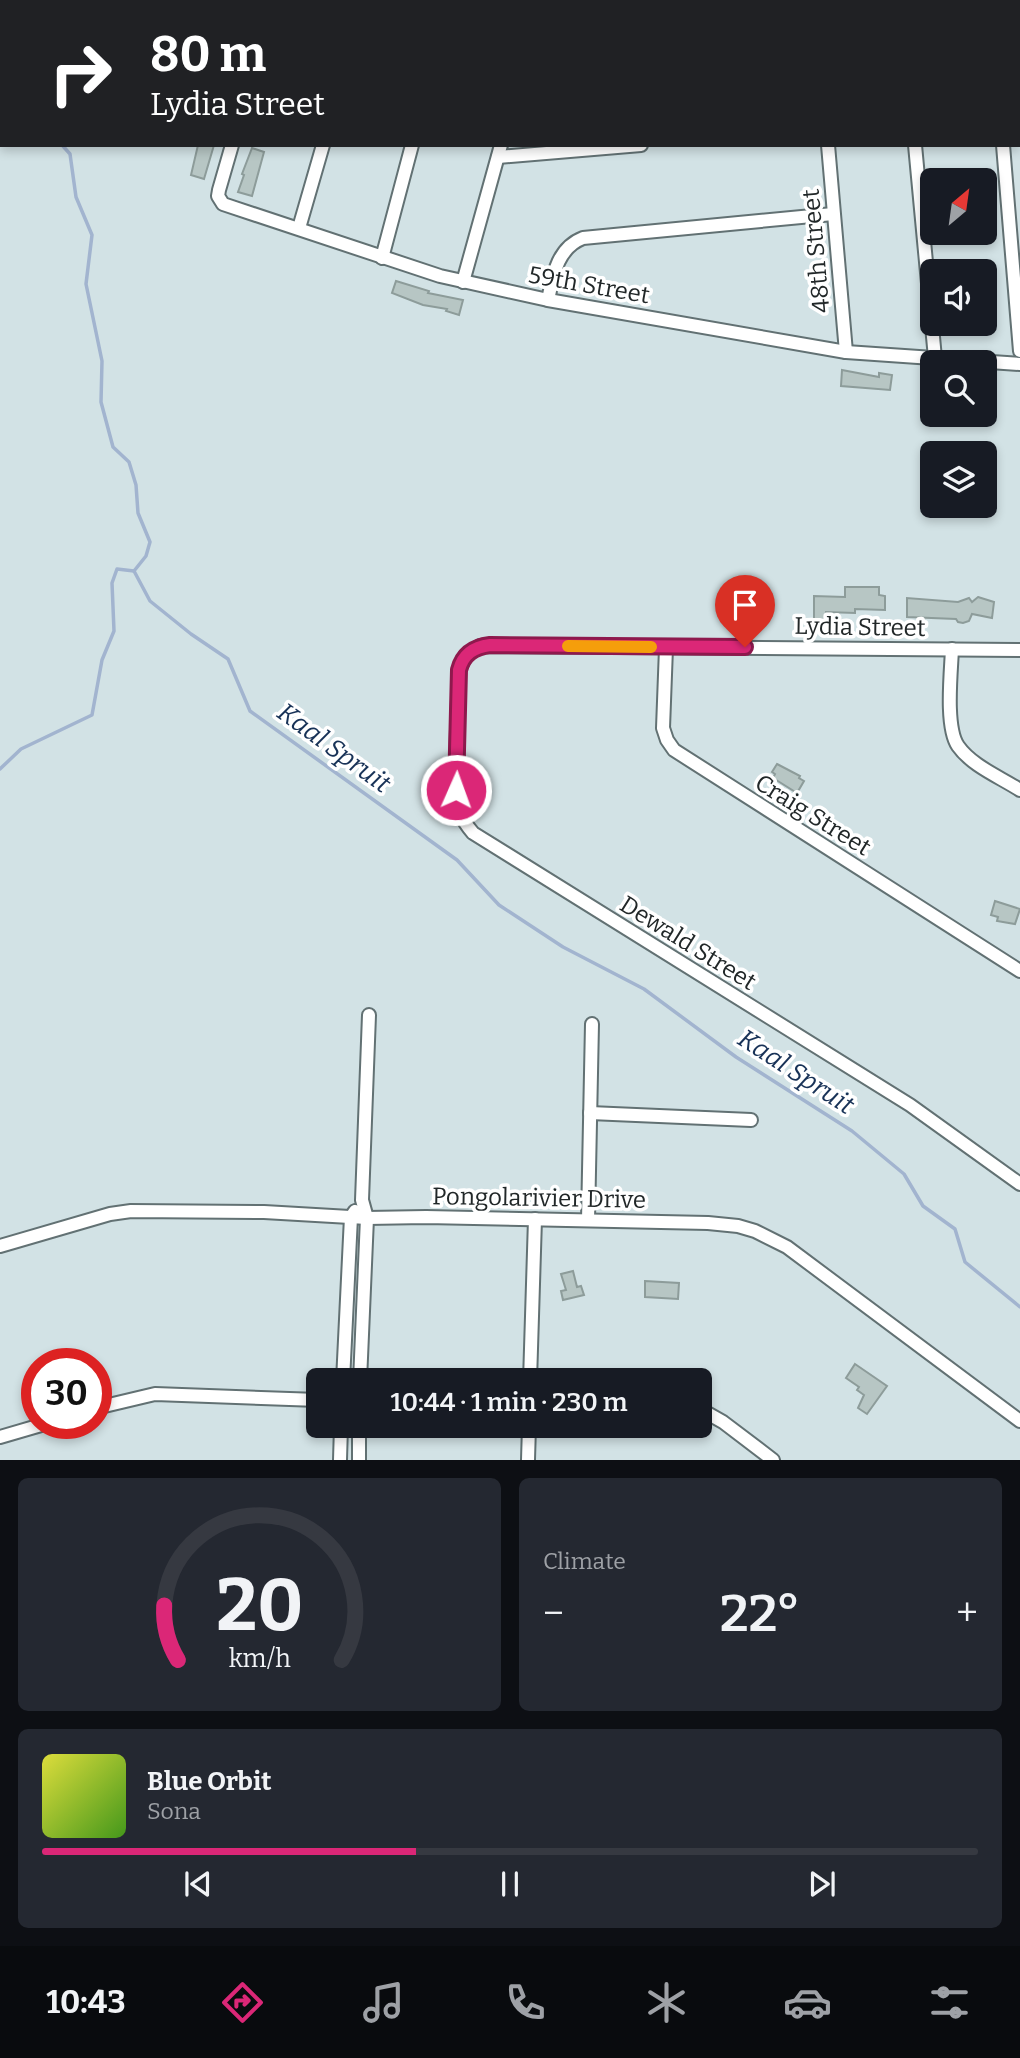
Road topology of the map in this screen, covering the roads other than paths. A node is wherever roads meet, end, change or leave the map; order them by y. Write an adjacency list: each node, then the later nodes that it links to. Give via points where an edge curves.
1 (231, 147): 10 (street, 59th Street, via 220,201)
2 (322, 147): 10 (street)
3 (411, 147): 11 (street)
4 (594, 147): 8 (street)
5 (828, 147): 9 (street, 48th Street)
6 (915, 147): 14 (street)
7 (1003, 147): 15 (street)
8 (500, 151): 12 (street)
9 (833, 214): 13 (street, via 583,237 562,255); 16 (street, 48th Street)
10 (299, 228): 11 (street, 59th Street)
11 (382, 258): 12 (street, 59th Street)
12 (463, 282): 13 (street, 59th Street)
13 (548, 300): 16 (street, 59th Street)
14 (934, 350)
15 (1020, 351)
16 (846, 352): 17 (street, 59th Street)
17 (920, 358)
18 (997, 362): 19 (street, 59th Street)
19 (1020, 364)
20 (666, 648): 21 (street, Lydia Street); 23 (street, Lydia Street, via 490,645 471,650); 25 (street, Craig Street, via 663,728 674,750)
21 (951, 649): 22 (street, Lydia Street); 24 (street, via 951,720 957,745)
22 (1020, 650)
23 (459, 670): 30 (street, Dewald Street, via 457,808 473,833 911,1105)
24 (1020, 790)
25 (1020, 971)
26 (369, 1015): 31 (street)
27 (592, 1024): 28 (street)
28 (590, 1112): 29 (street); 35 (street)
29 (751, 1120)
30 (1020, 1184)
31 (362, 1200): 32 (street); 33 (street)
32 (351, 1217): 33 (street, Pongolarivier Drive); 36 (street, Pongolarivier Drive, via 131,1211); 37 (street)
33 (367, 1218): 34 (street, Pongolarivier Drive); 38 (street)
34 (535, 1219): 35 (street, Pongolarivier Drive); 39 (street)
35 (588, 1220): 43 (street, Pongolarivier Drive, via 724,1224 769,1237)
36 (0, 1246)
37 (344, 1368)
38 (361, 1368)
39 (530, 1368)
40 (306, 1400): 41 (street, via 155,1394)
41 (112, 1404)
42 (712, 1416): 52 (street)
43 (1020, 1421)
44 (21, 1431): 45 (street)
45 (0, 1437)
46 (341, 1438): 49 (street)
47 (359, 1438): 50 (street)
48 (529, 1438): 51 (street)
49 (340, 1460)
50 (359, 1460)
51 (528, 1460)
52 (773, 1460)

